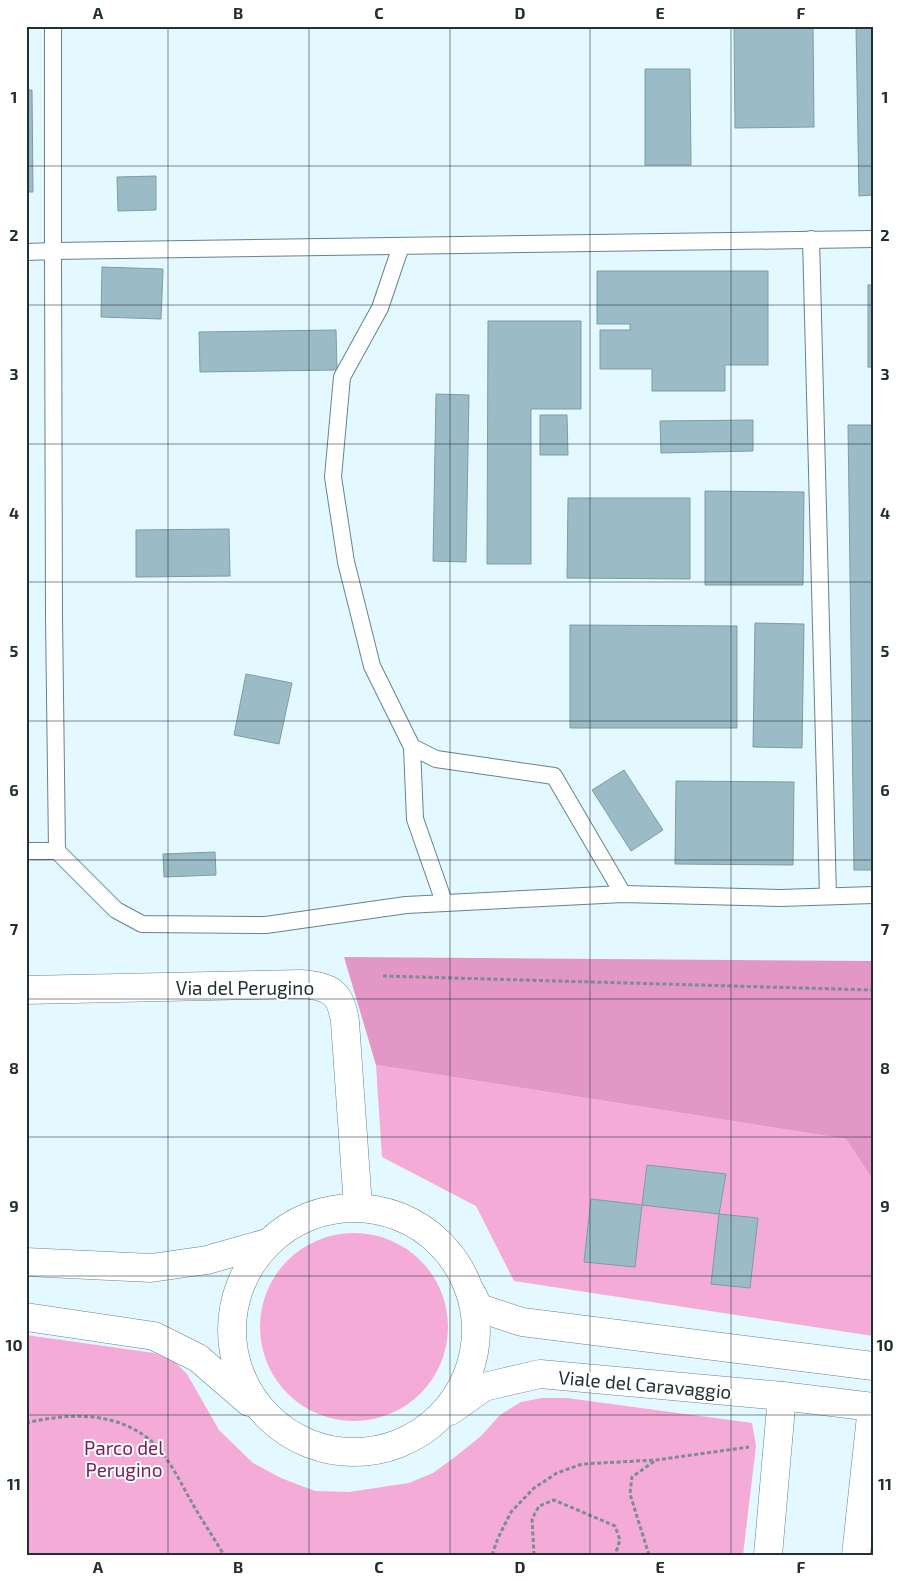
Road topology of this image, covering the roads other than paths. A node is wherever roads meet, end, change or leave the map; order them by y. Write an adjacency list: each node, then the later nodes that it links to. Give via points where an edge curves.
1 (53, 26): 5 (lane)
2 (873, 238): 3 (lane)
3 (811, 239): 4 (lane); 12 (lane)
4 (401, 246): 5 (lane); 7 (lane, via 380,308 342,377 333,477 346,562 372,666)
5 (53, 251): 6 (lane); 9 (lane)
6 (26, 252)
7 (412, 747): 10 (lane, via 436,759 554,776); 13 (lane, via 415,819)
8 (26, 851): 9 (lane)
9 (58, 851): 13 (lane, via 116,910 142,924 266,925)
10 (623, 894): 12 (lane); 13 (lane)
11 (873, 895): 12 (lane)
12 (828, 896)
13 (444, 902)
14 (26, 990): 15 (street, Via del Perugino, via 301,984 334,993 341,1002 345,1022)
15 (358, 1207): 16 (street, via 328,1210 299,1220); 18 (street, via 394,1214 427,1232 454,1259)
16 (267, 1243): 17 (street, via 207,1260 151,1268); 23 (street, via 244,1274 232,1312 233,1351 239,1369 246,1388)
17 (26, 1262)
18 (471, 1292): 20 (street, via 479,1308 522,1322); 24 (street, via 476,1328 471,1365 456,1398)
19 (26, 1317): 23 (street, via 154,1336 198,1358)
20 (873, 1366)
21 (782, 1396): 22 (street, Viale del Caravaggio); 24 (street, Viale del Caravaggio, via 540,1374 484,1387); 25 (street)
22 (872, 1407): 26 (street)
23 (269, 1419): 24 (street, via 298,1439 331,1451 366,1452 383,1448 400,1443)
24 (431, 1425)
25 (768, 1555)
26 (856, 1555)

